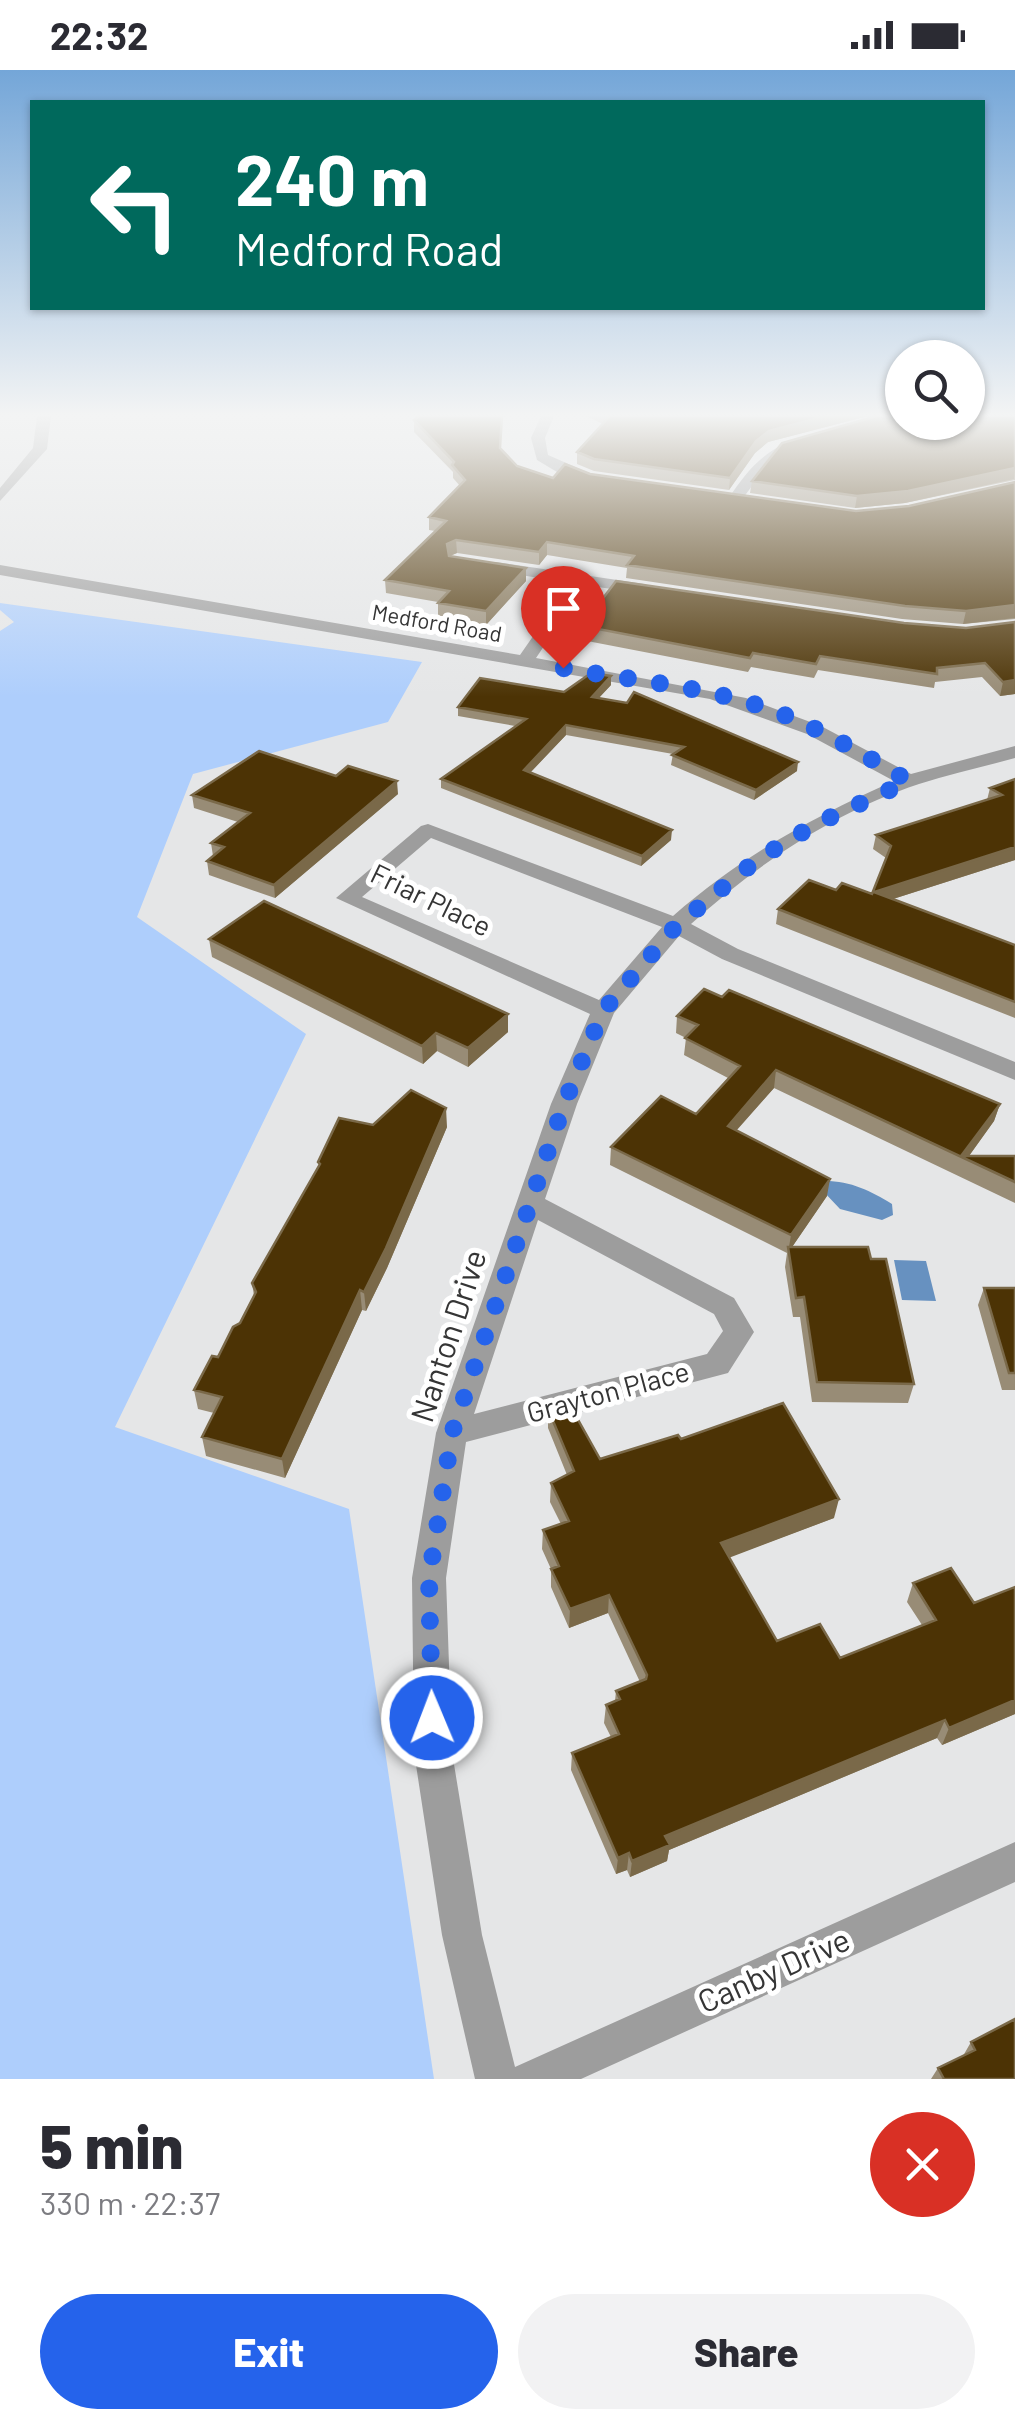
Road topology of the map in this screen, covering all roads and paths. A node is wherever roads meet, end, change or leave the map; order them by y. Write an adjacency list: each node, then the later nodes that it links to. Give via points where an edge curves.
1 (474, 564): 3 (street)
2 (0, 570): 5 (street, Medford Road)
3 (580, 580): 4 (street); 5 (street)
4 (656, 591)
5 (526, 662): 7 (street, Medford Road, via 765,708 822,731)
6 (1015, 752): 7 (street, Nanton Drive)
7 (909, 781): 8 (street, Nanton Drive, via 758,859)
8 (676, 926): 9 (street, Nanton Drive); 9 (street, Friar Place, via 428,830 346,898); 10 (street, Friar Place)
9 (603, 1011): 11 (street, Nanton Drive)
10 (1015, 1072)
11 (530, 1203): 12 (street, Nanton Drive); 12 (street, Grayton Place, via 724,1306 739,1332 717,1364)
12 (452, 1433): 14 (street, Nanton Drive, via 429,1578 433,1752 462,1935)
13 (1015, 1862): 15 (street, Canby Drive)
14 (497, 2079)
15 (532, 2079)

